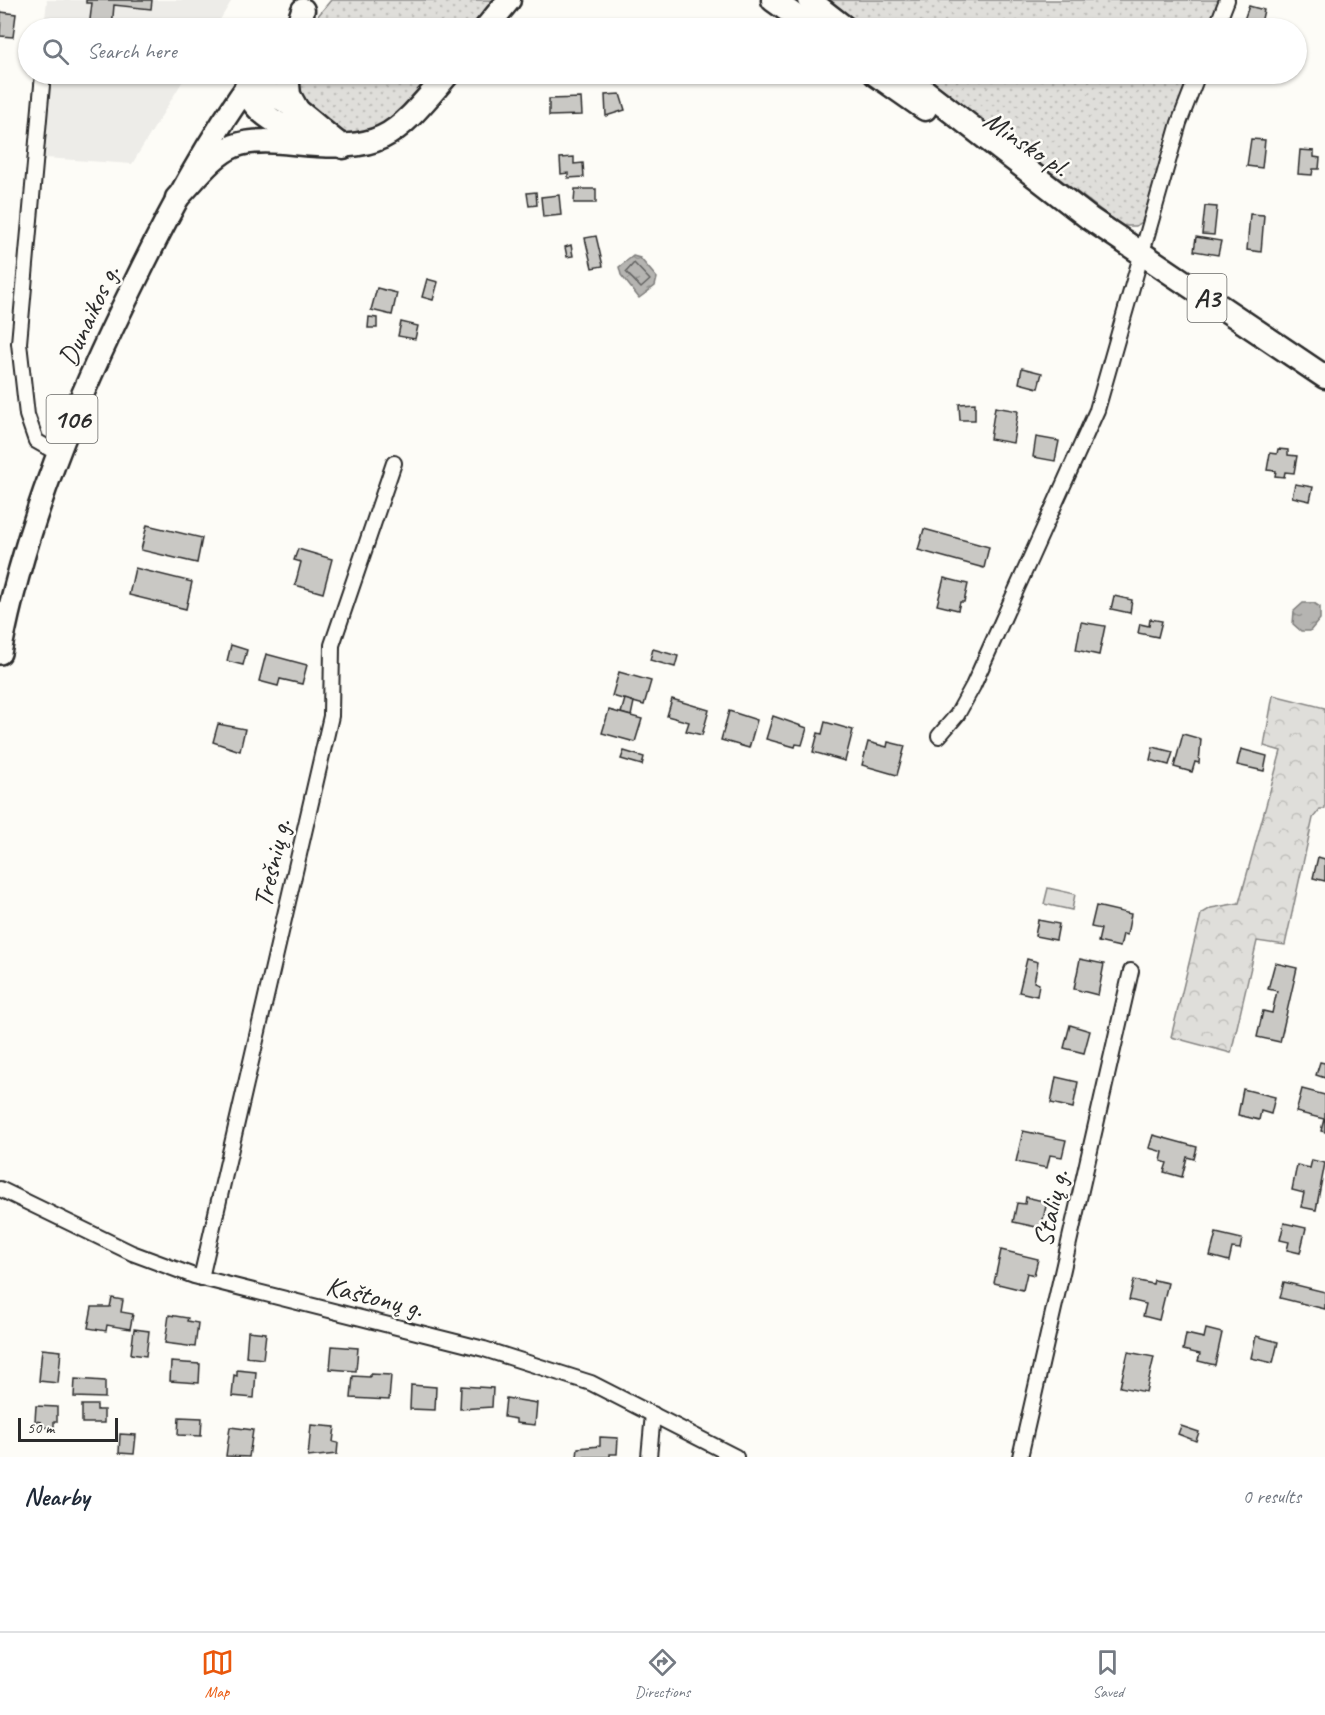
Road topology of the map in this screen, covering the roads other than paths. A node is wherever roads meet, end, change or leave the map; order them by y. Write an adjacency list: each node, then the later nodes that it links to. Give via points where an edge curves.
1 (510, 0): 5 (highway)
2 (773, 0): 6 (highway)
3 (809, 0): 7 (highway)
4 (1227, 0): 8 (street)
5 (495, 18)
6 (798, 18)
7 (832, 18)
8 (1220, 18)
9 (42, 84): 24 (street, via 19,343 27,415 36,441)
10 (248, 84): 20 (main road, Dunaikos g. / 106)
11 (250, 84): 19 (highway, via 248,97 262,112)
12 (257, 84): 18 (highway)
13 (288, 84): 18 (highway)
14 (439, 84): 19 (highway, via 391,133 364,145)
15 (889, 84): 21 (highway, Minsko pl. / A3, via 1013,172)
16 (916, 84): 21 (highway, Minsko pl. / A3)
17 (1194, 84): 22 (street)
18 (298, 113): 19 (highway)
19 (332, 146): 20 (highway, via 282,141 235,145 220,154)
20 (177, 198): 24 (main road, Dunaikos g. / 106, via 107,338)
21 (1089, 218): 22 (highway, Minsko pl. / A3)
22 (1140, 254): 23 (highway, Minsko pl. / A3); 27 (street, via 1097,410 1084,442 973,687 957,715)
23 (1325, 377)
24 (57, 453): 26 (main road, Dunaikos g. / 106, via 18,576)
25 (394, 463): 30 (street, Trešnių g., via 332,645 331,716)
26 (0, 653)
27 (939, 735)
28 (1131, 971): 34 (street, Stalių g.)
29 (0, 1189): 30 (street, Kaštonų g., via 132,1253)
30 (201, 1278): 31 (street, Kaštonų g., via 484,1349 591,1383)
31 (653, 1414): 32 (street); 33 (street, Kaštonų g.)
32 (650, 1457)
33 (735, 1457)
34 (1020, 1457)

